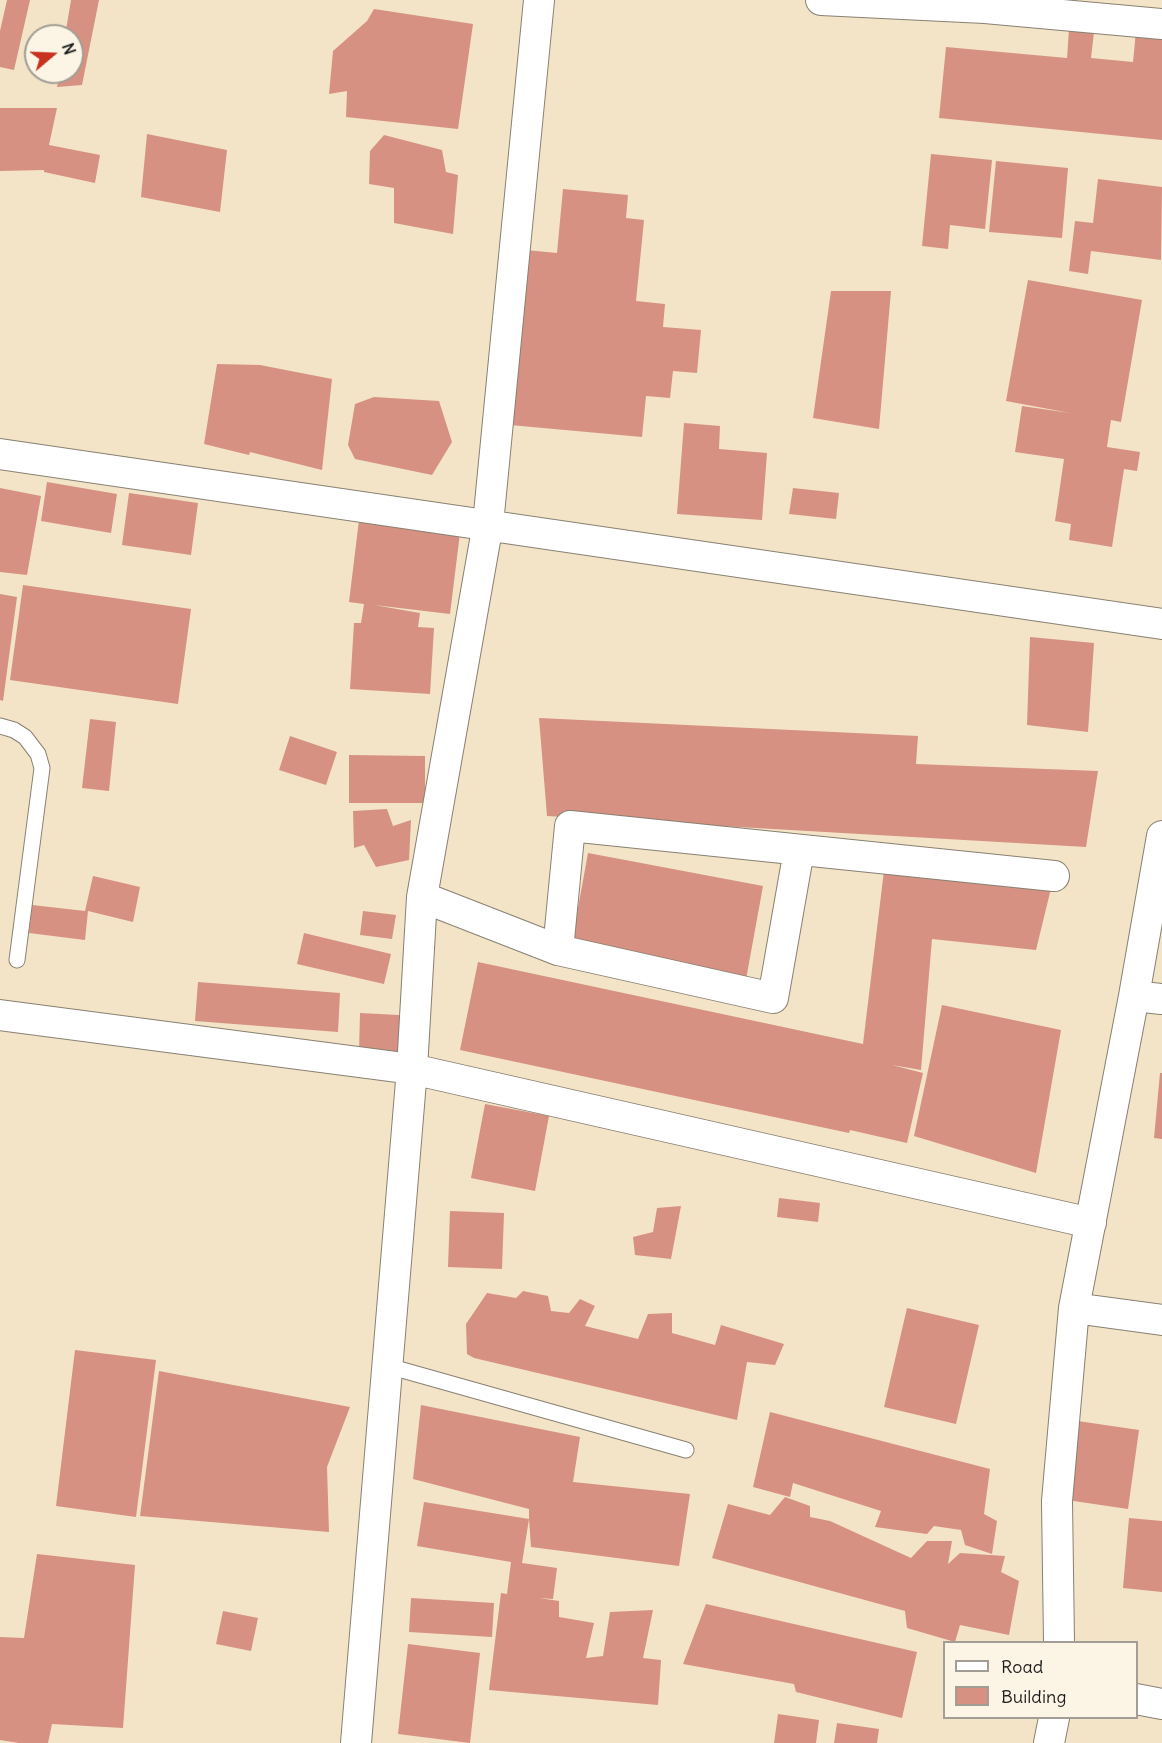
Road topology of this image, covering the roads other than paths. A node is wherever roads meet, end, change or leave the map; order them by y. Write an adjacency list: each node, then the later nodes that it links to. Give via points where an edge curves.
1 (537, 0): 2 (street); 6 (street)
2 (543, 0)
3 (822, 0): 4 (street, via 985,8)
4 (1162, 24)
5 (0, 454): 6 (street)
6 (488, 524): 7 (street); 12 (street)
7 (1162, 624)
8 (0, 726): 14 (lane, via 25,737 38,754 42,768)
9 (1162, 836): 15 (street)
10 (799, 850): 11 (street); 13 (street, via 570,826); 13 (street, via 773,998)
11 (1054, 876)
12 (422, 897): 13 (street); 17 (street)
13 (558, 950)
14 (17, 960)
15 (1148, 998): 18 (street)
16 (0, 1015): 17 (street)
17 (412, 1069): 18 (street); 21 (street)
18 (1091, 1223): 19 (street)
19 (1074, 1308): 20 (street); 23 (street, via 1057,1500)
20 (1162, 1320)
21 (388, 1366): 22 (lane); 27 (street)
22 (686, 1450)
23 (1059, 1641)
24 (1138, 1699): 25 (street)
25 (1162, 1704)
26 (1054, 1719): 28 (street)
27 (356, 1743)
28 (1049, 1743)

